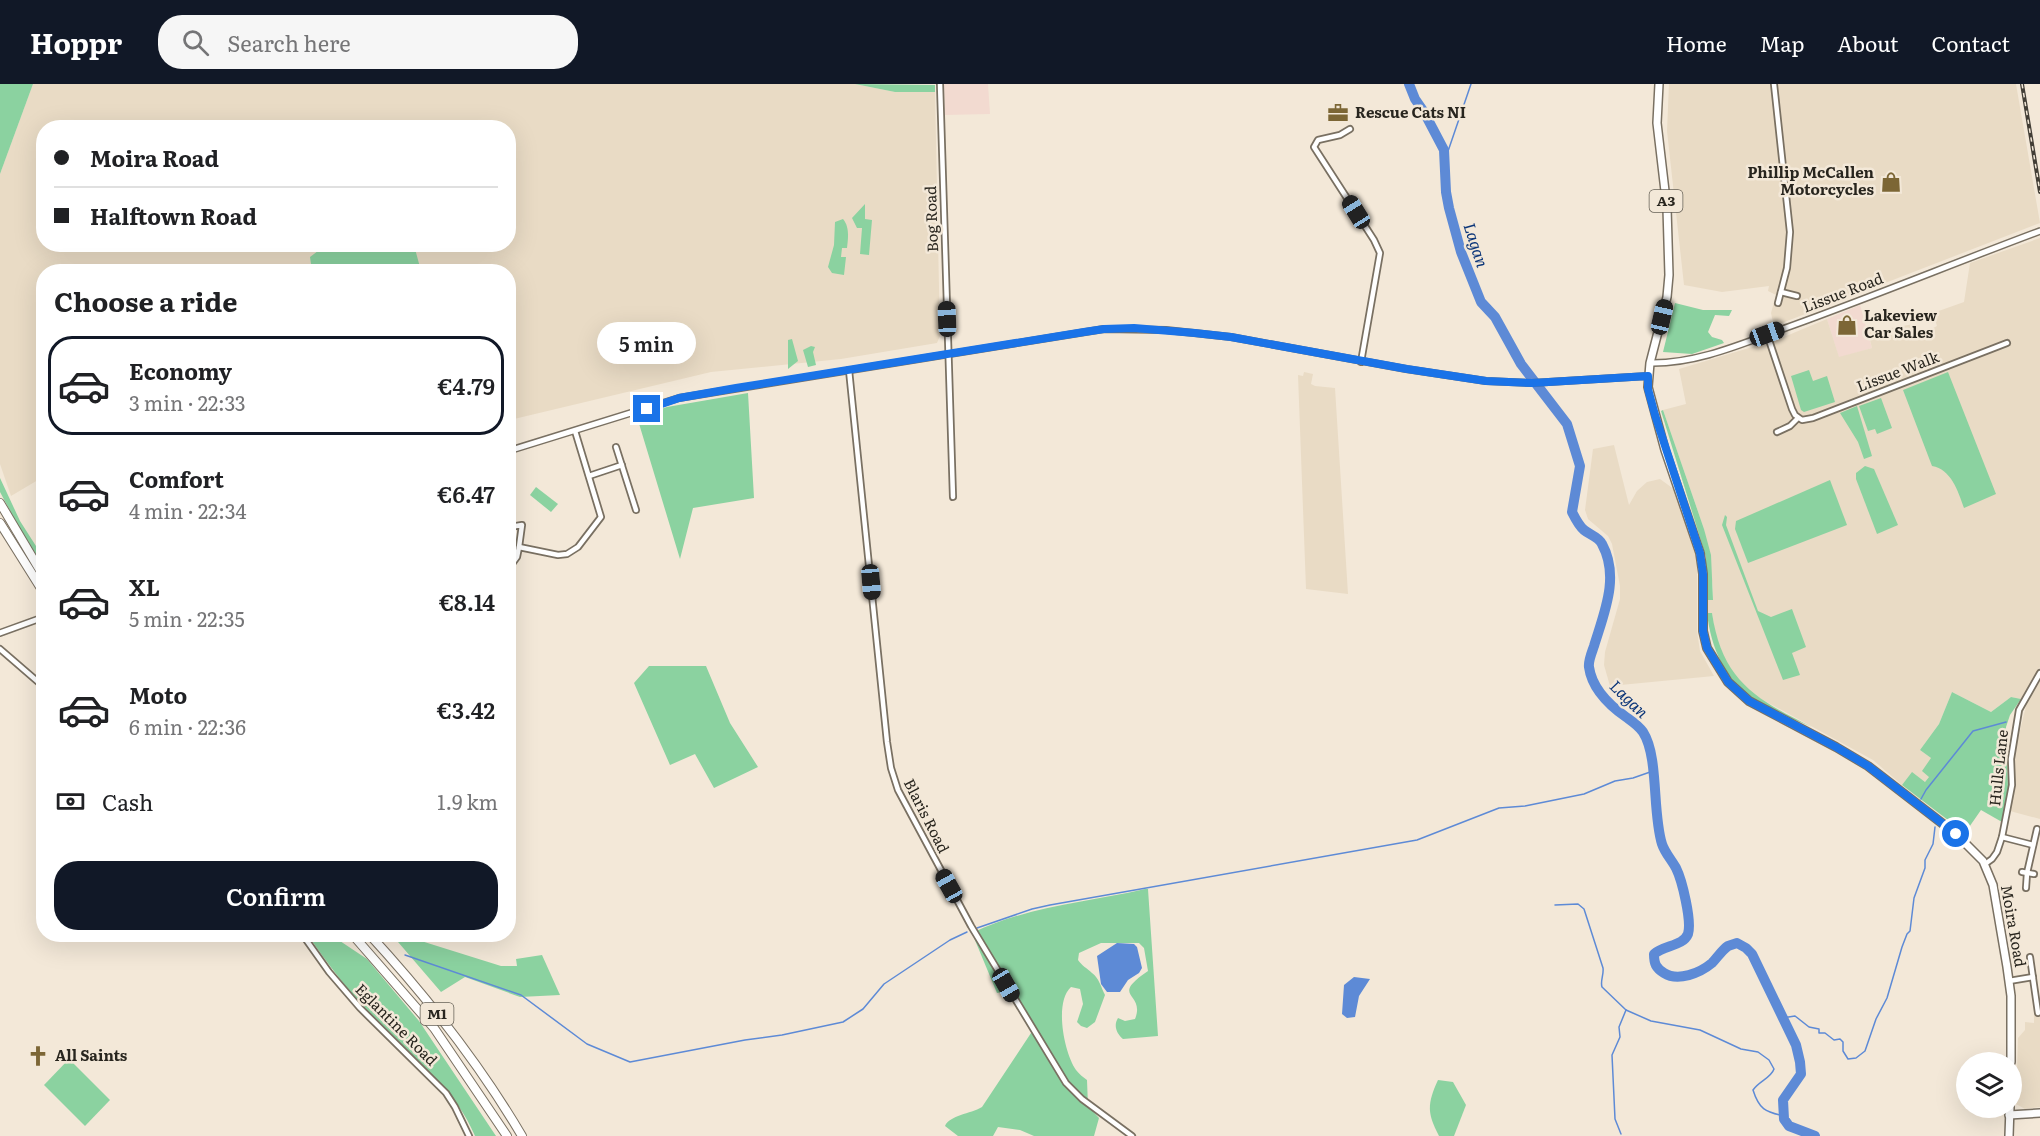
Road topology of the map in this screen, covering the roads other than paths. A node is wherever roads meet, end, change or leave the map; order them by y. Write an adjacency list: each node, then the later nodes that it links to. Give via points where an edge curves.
1 (940, 84): 11 (street, Bog Road)
2 (1659, 84): 13 (main road, Moira Road / A3, via 1657,123 1667,208 1669,275)
3 (1774, 84): 6 (street, via 1790,232)
4 (1350, 129): 12 (street, via 1318,140 1314,147 1380,253)
5 (2040, 231): 9 (street, Lissue Road)
6 (1781, 292): 7 (street); 8 (street)
7 (1797, 296)
8 (1778, 303)
9 (1767, 334): 13 (street, Lissue Road, via 1699,357); 16 (street)
10 (2007, 343): 16 (street, Lissue Walk, via 1813,418)
11 (948, 354): 12 (street, via 1104,329 1134,328 1231,337); 14 (street); 23 (street, Bog Road)
12 (1361, 362): 15 (street, via 1518,383)
13 (1650, 363): 15 (main road, Moira Road / A3)
14 (849, 370): 17 (street, via 679,398); 58 (street, Blaris Road, via 887,741 898,790 971,926 1066,1083)
15 (1648, 376): 40 (main road, Moira Road / A3, via 1655,415 1700,553 1703,631 1707,648 1720,670 1738,692 1759,707 1868,766 1956,834)
16 (1798, 418): 18 (street, Lissue Walk)
17 (575, 431): 20 (street); 22 (street)
18 (1777, 432)
19 (616, 447): 21 (street)
20 (516, 449)
21 (622, 465): 22 (street); 25 (street)
22 (589, 476): 28 (street, via 602,517 578,547 558,555)
23 (952, 497)
24 (0, 503): 30 (highway)
25 (636, 510)
26 (0, 523): 31 (highway)
27 (516, 526): 28 (street, via 522,525)
28 (519, 547): 29 (street)
29 (516, 558)
30 (36, 564)
31 (36, 580)
32 (36, 620): 33 (street)
33 (0, 633)
34 (0, 649): 36 (street)
35 (2040, 673): 38 (street, Hulls Lane, via 2019,710 2011,759 2012,785)
36 (36, 680)
37 (2037, 829): 39 (street)
38 (2002, 837): 39 (street); 40 (street, Hulls Lane, via 1997,852)
39 (2033, 845): 41 (street)
40 (1985, 864): 49 (main road, Moira Road / A3, via 1993,885)
41 (2024, 872): 42 (street); 43 (street)
42 (2034, 874)
43 (2026, 888)
44 (308, 942): 55 (street, Eglantine Road, via 360,1008 446,1093)
45 (359, 942): 56 (highway, M1, via 434,1028)
46 (376, 942): 57 (highway, M1, via 441,1019)
47 (2030, 957): 48 (street)
48 (2033, 977): 49 (street); 50 (street)
49 (2009, 981): 51 (main road, Moira Road / A3)
50 (2038, 1013)
51 (2011, 1052)
52 (2022, 1112): 53 (main road)
53 (2040, 1113)
54 (2009, 1118): 59 (main road)
55 (469, 1136)
56 (507, 1136)
57 (522, 1136)
58 (1132, 1136)
59 (2009, 1136)

